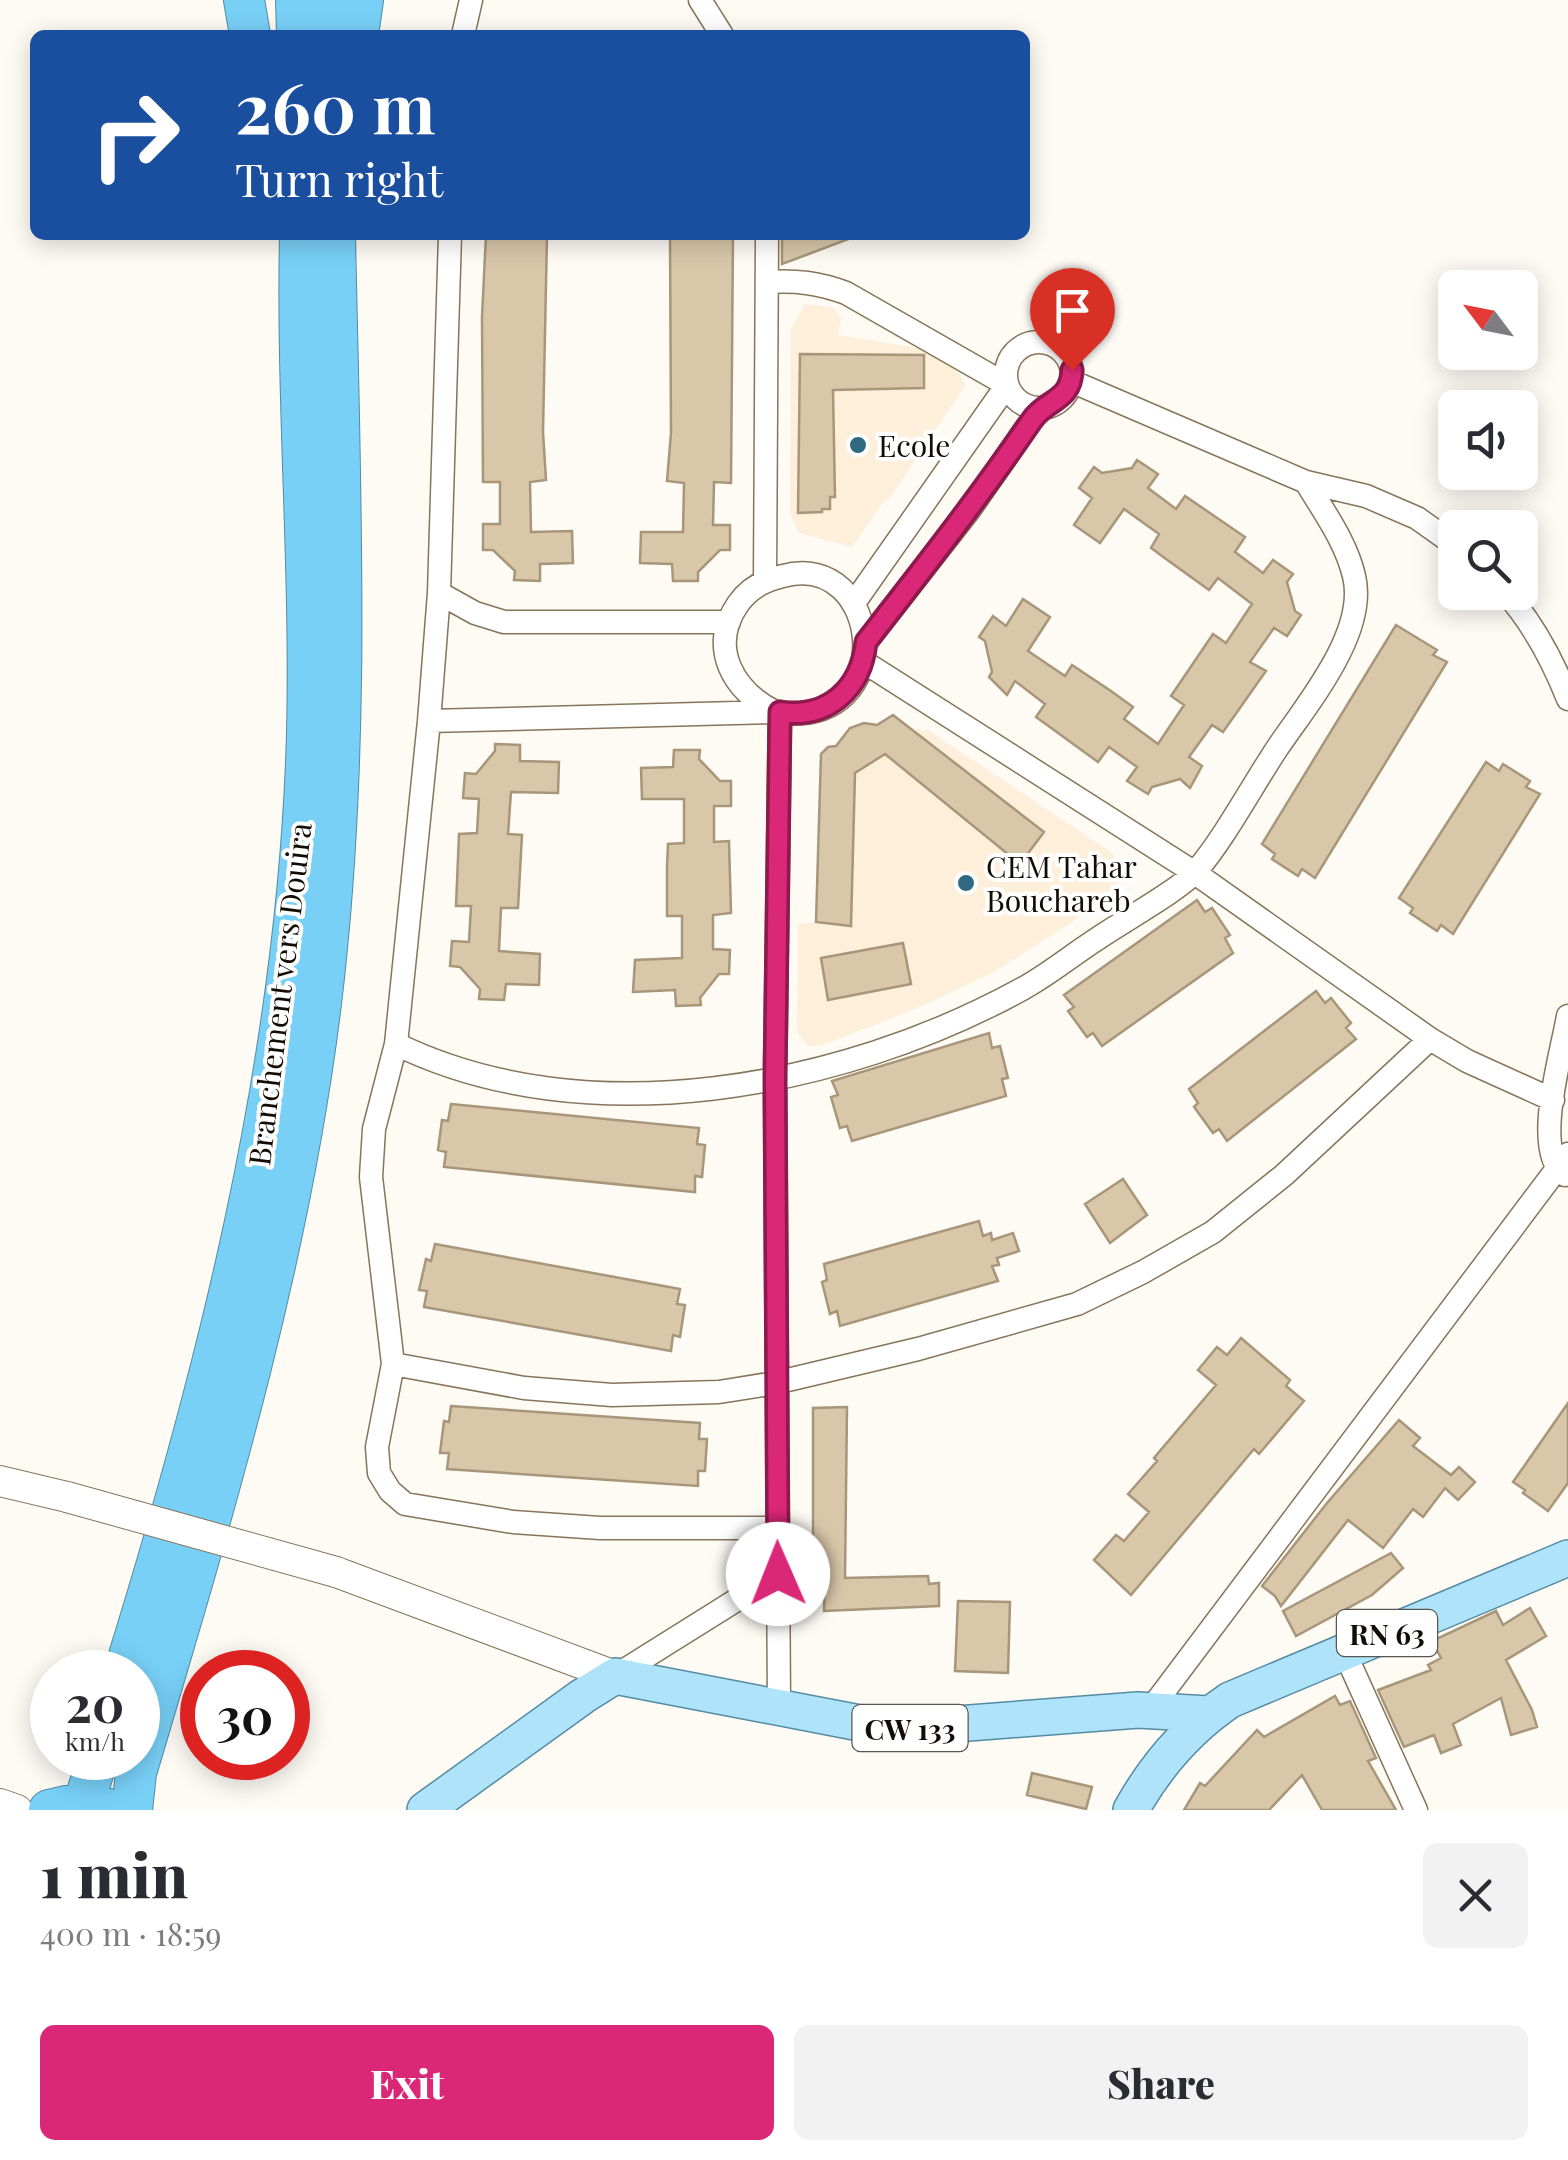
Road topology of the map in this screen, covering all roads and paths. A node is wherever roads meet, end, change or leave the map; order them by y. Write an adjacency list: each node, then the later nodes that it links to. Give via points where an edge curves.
1 (244, 0): 7 (highway)
2 (296, 0): 8 (highway)
3 (330, 0): 9 (highway)
4 (363, 0): 10 (highway)
5 (470, 0): 11 (street)
6 (700, 0): 12 (street)
7 (249, 30)
8 (297, 30)
9 (331, 30)
10 (359, 30)
11 (464, 30)
12 (719, 30)
13 (288, 240): 19 (highway)
14 (300, 240): 19 (highway)
15 (338, 240): 58 (highway, via 343,698 321,1004 272,1290 136,1773)
16 (450, 240): 26 (street)
17 (767, 240): 18 (street)
18 (767, 282): 21 (street, via 820,283 846,293); 25 (street)
19 (298, 299): 47 (highway, Branchement vers Douira, via 306,762 279,1040 224,1323)
20 (1071, 382): 21 (street, via 1068,360 1043,342 1014,354); 22 (street, via 1060,400); 23 (street)
21 (1008, 384): 22 (street, via 1020,402); 27 (street)
22 (1040, 408): 30 (street)
23 (1306, 482): 24 (street, via 1383,503); 34 (street, via 1342,544 1358,604 1327,673)
24 (1438, 533)
25 (765, 581): 27 (street, via 813,575); 29 (street, via 749,591)
26 (439, 594): 29 (street, via 504,622); 33 (street)
27 (854, 603): 30 (street)
28 (1521, 610): 31 (street)
29 (729, 622): 32 (street, via 725,644 739,686)
30 (865, 652): 32 (street, via 854,683 839,700 820,711); 34 (street)
31 (1568, 698)
32 (778, 712): 33 (street); 38 (street)
33 (429, 721): 37 (street)
34 (1195, 872): 36 (street); 38 (street, via 1023,988 953,1022)
35 (1568, 1016): 39 (street)
36 (1430, 1039): 39 (street); 42 (street, via 1284,1175 1212,1232 1143,1272 1077,1304 996,1329)
37 (396, 1044): 38 (street, via 441,1066 585,1091 688,1092); 41 (street, via 374,1129 371,1177)
38 (775, 1080): 42 (street)
39 (1553, 1100): 40 (street, via 1550,1154)
40 (1564, 1167): 51 (street)
41 (393, 1364): 42 (street, via 524,1388 612,1394); 44 (street, via 377,1447 379,1473 405,1504 600,1528)
42 (776, 1384): 44 (street)
43 (0, 1481): 49 (main road, CW 133, bridge, via 336,1572)
44 (777, 1528): 46 (street)
45 (1568, 1558): 48 (main road, RN 63)
46 (778, 1574): 49 (street); 50 (street)
47 (131, 1650)
48 (1344, 1651): 52 (main road, RN 63); 61 (street)
49 (615, 1676): 50 (main road, CW 133); 59 (main road)
50 (779, 1707): 51 (main road, CW 133, via 891,1729)
51 (1144, 1710): 52 (main road, CW 133); 53 (main road)
52 (1210, 1714): 53 (main road, RN 63)
53 (1151, 1777): 60 (main road, RN 63)
54 (90, 1780): 56 (highway)
55 (0, 1804): 57 (main road)
56 (81, 1807)
57 (17, 1810)
58 (132, 1810)
59 (425, 1810)
60 (1131, 1810)
61 (1416, 1810)

